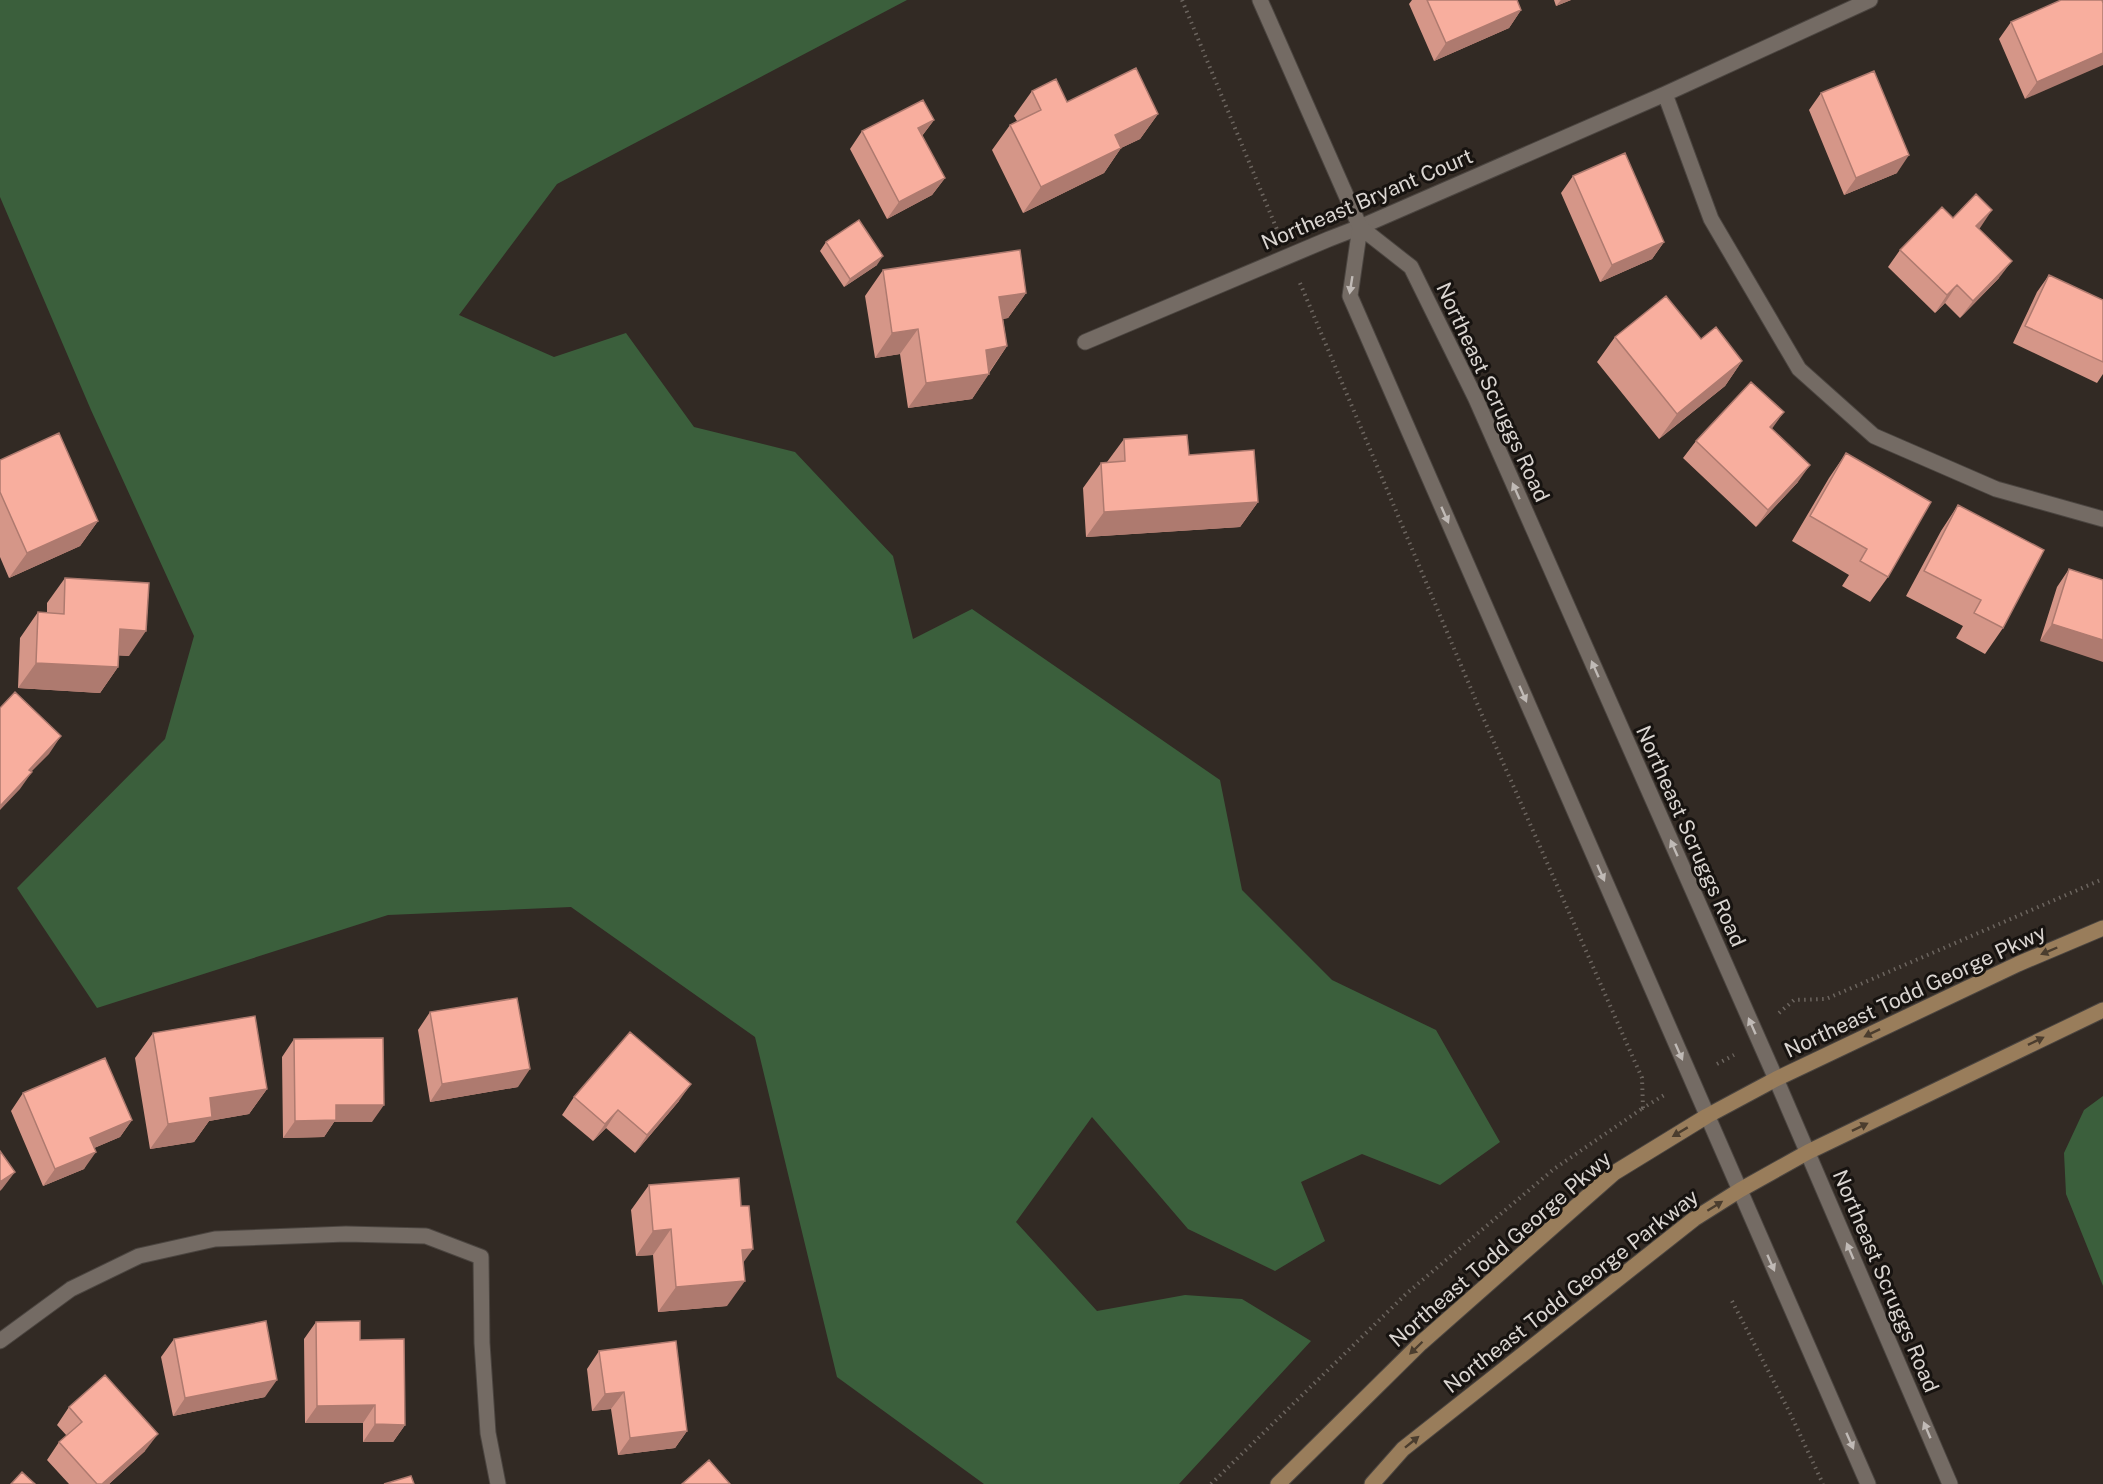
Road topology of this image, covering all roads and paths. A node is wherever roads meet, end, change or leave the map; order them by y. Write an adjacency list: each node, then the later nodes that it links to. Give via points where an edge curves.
1 (1182, 0): 6 (path)
2 (1260, 0): 5 (street, Northeast Scruggs Road)
3 (1870, 0): 4 (street, Northeast Bryant Court)
4 (1665, 94): 5 (street, Northeast Bryant Court); 8 (street, via 1711,219 1799,369 1874,436 1996,489)
5 (1360, 227): 6 (street, Northeast Bryant Court); 12 (street, Northeast Scruggs Road, one-way to 5, via 1476,399 1412,267); 14 (street, one-way to 14, via 1350,296)
6 (1288, 256): 7 (street, Northeast Bryant Court); 15 (path, via 1477,704 1642,1078)
7 (1085, 342)
8 (2103, 519)
9 (2103, 879): 12 (path, via 1826,999 1794,1000)
10 (2103, 928): 13 (main road, Northeast Todd George Pkwy, one-way to 13)
11 (2103, 1010): 17 (main road, Northeast Todd George Parkway, one-way to 11)
12 (1755, 1033): 13 (street, Northeast Scruggs Road); 14 (path, via 1734,1054)
13 (1776, 1079): 16 (main road, Northeast Todd George Pkwy); 17 (street, Northeast Scruggs Road)
14 (1691, 1080): 15 (path); 16 (street)
15 (1643, 1108): 22 (path, via 1554,1169 1407,1293)
16 (1707, 1116): 18 (street); 23 (main road, Northeast Todd George Pkwy, one-way to 23, via 1614,1173 1421,1343)
17 (1808, 1152): 18 (main road, Northeast Todd George Parkway); 27 (street, Northeast Scruggs Road, one-way to 17)
18 (1740, 1190): 24 (main road, Northeast Todd George Parkway, one-way to 18, via 1403,1449 1681,1227); 26 (street, one-way to 26)
19 (1732, 1301): 25 (path)
20 (0, 1341): 21 (street, via 71,1288 139,1256 215,1239 346,1234 426,1236 481,1257 488,1433)
21 (498, 1484)
22 (1211, 1484)
23 (1278, 1484)
24 (1372, 1484)
25 (1823, 1484)
26 (1868, 1484)
27 (1950, 1484)

